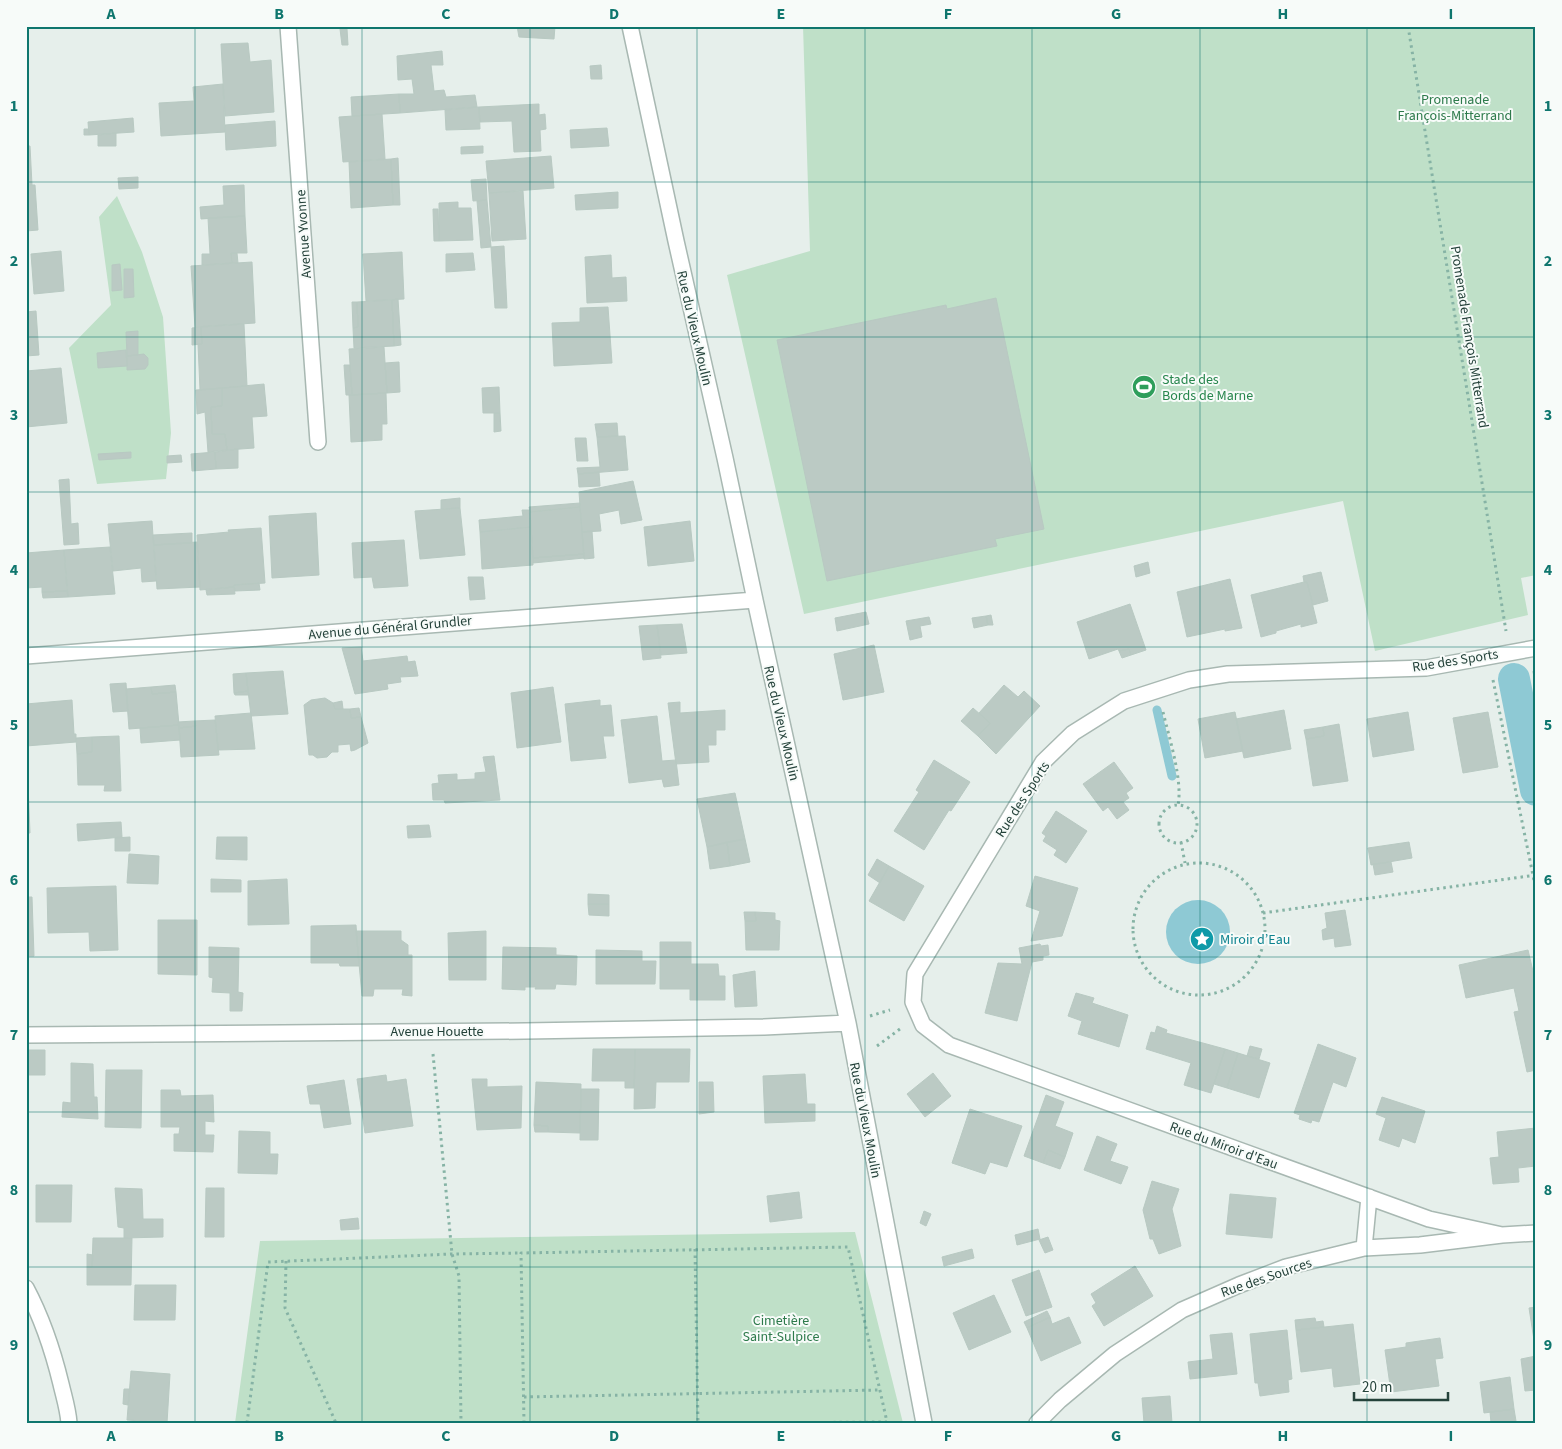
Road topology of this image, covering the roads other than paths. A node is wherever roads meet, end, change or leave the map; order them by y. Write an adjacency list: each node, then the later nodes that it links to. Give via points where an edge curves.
1 (288, 26): 3 (street, Avenue Yvonne)
2 (630, 26): 4 (street, Rue du Vieux Moulin)
3 (318, 442)
4 (755, 600): 6 (street, Avenue du Général Grundler); 7 (street, Rue du Vieux Moulin)
5 (1536, 648): 9 (street, Rue des Sports, via 1426,668 1228,674 1189,680 1124,702 1096,718 1074,733 1043,762 915,974 913,1002 923,1025)
6 (26, 656)
7 (848, 1023): 8 (street, Avenue Houette, via 764,1027); 16 (street, Rue du Vieux Moulin)
8 (26, 1035)
9 (949, 1045): 10 (street, Rue du Miroir d'Eau)
10 (1369, 1197): 12 (street, Rue du Miroir d'Eau, via 1430,1218); 13 (street)
11 (1536, 1233): 12 (street, Rue des Sources)
12 (1502, 1235): 13 (street, Rue des Sources)
13 (1364, 1248): 17 (street, Rue des Sources, via 1286,1268 1182,1310 1115,1354)
14 (26, 1288): 15 (street, via 54,1355)
15 (68, 1423)
16 (924, 1423)
17 (1037, 1423)

